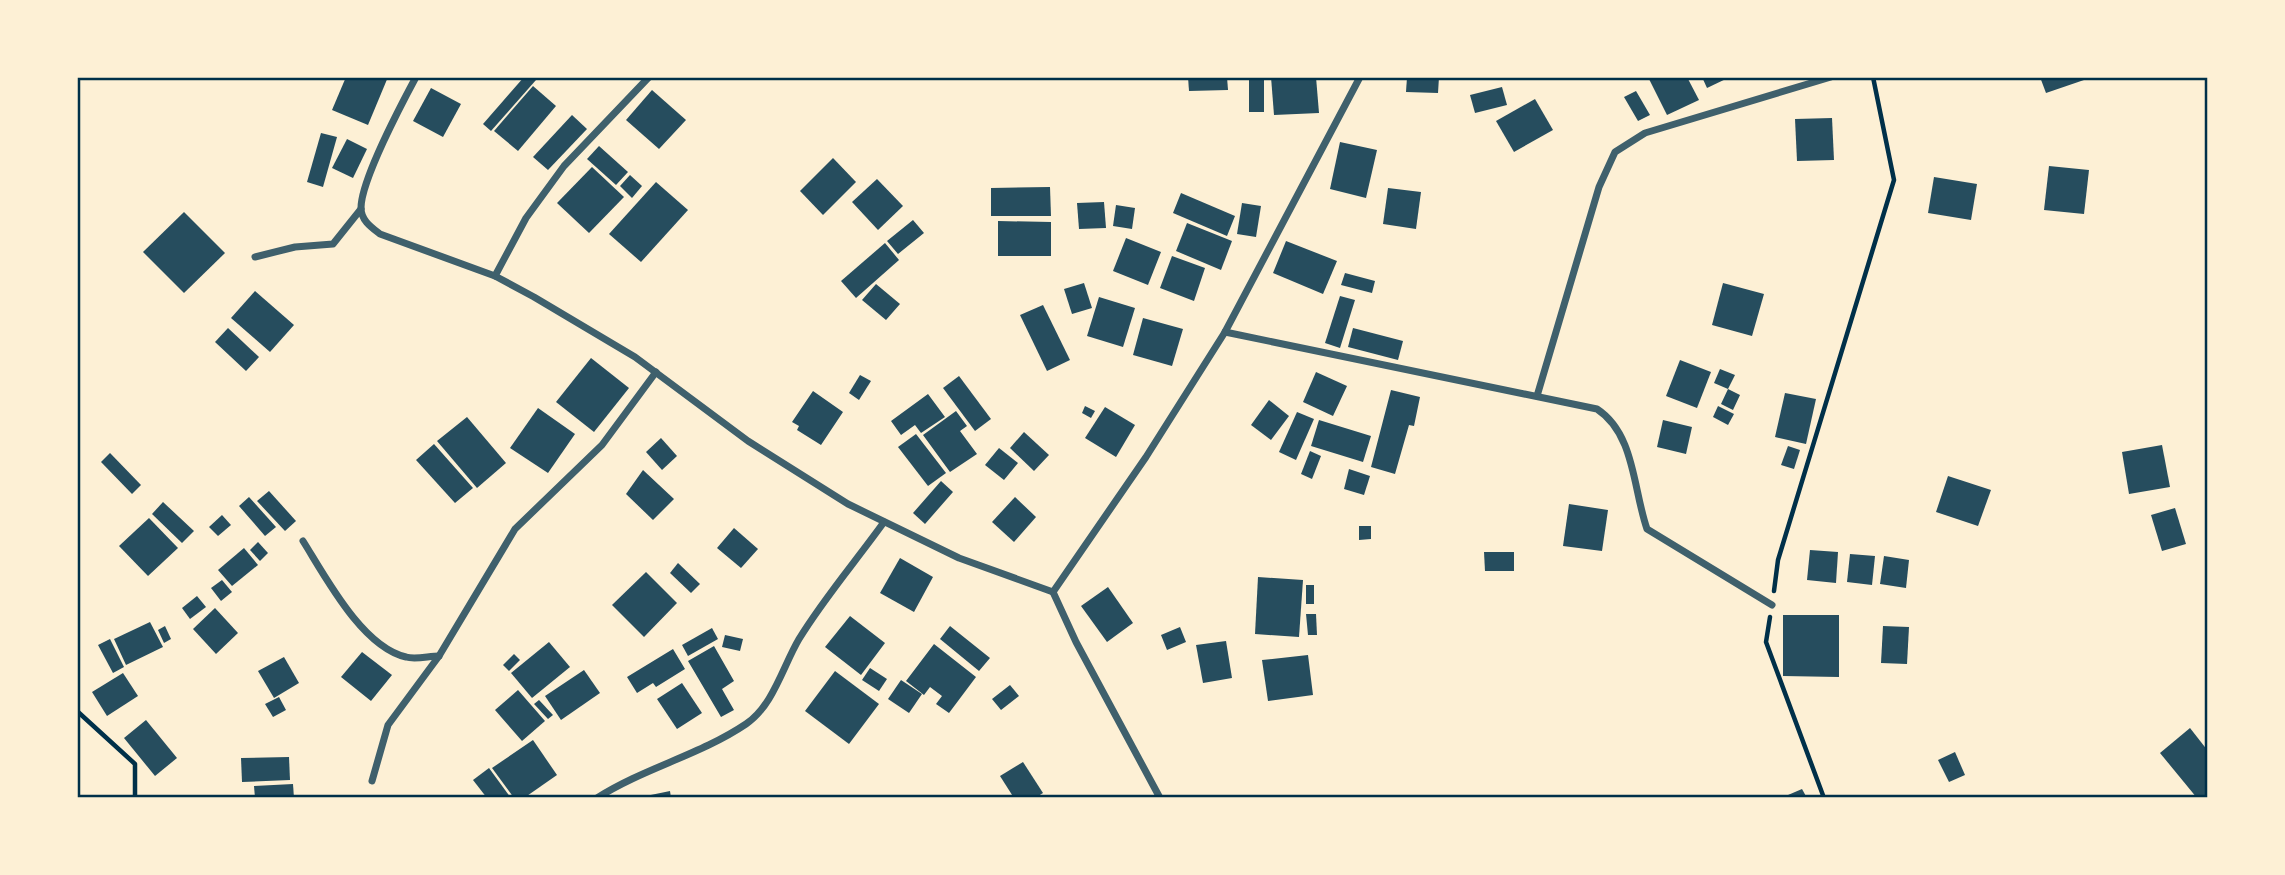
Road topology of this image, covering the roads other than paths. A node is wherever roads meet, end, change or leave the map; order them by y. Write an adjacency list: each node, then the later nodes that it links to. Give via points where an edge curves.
1 (416, 77): 5 (street, via 395,116)
2 (649, 77): 7 (street, via 564,166 526,218)
3 (1360, 77): 8 (street)
4 (1831, 77): 10 (street, via 1645,133 1615,152 1599,187)
5 (361, 209): 6 (street, via 333,244); 7 (street, via 366,223 380,234)
6 (255, 257)
7 (495, 276): 9 (street)
8 (1225, 332): 10 (street); 13 (street)
9 (656, 372): 11 (street, via 748,441); 15 (street, via 602,445 515,529)
10 (1537, 396): 14 (street, via 1597,409 1613,419 1624,439 1647,529)
11 (884, 522): 13 (street, via 959,558); 17 (street, via 799,639 768,699 748,723 628,778)
12 (303, 541): 15 (street, via 368,636 406,657)
13 (1053, 593): 18 (street)
14 (1772, 605)
15 (439, 656): 16 (street, via 388,725)
16 (372, 781)
17 (597, 798)
18 (1160, 798)

